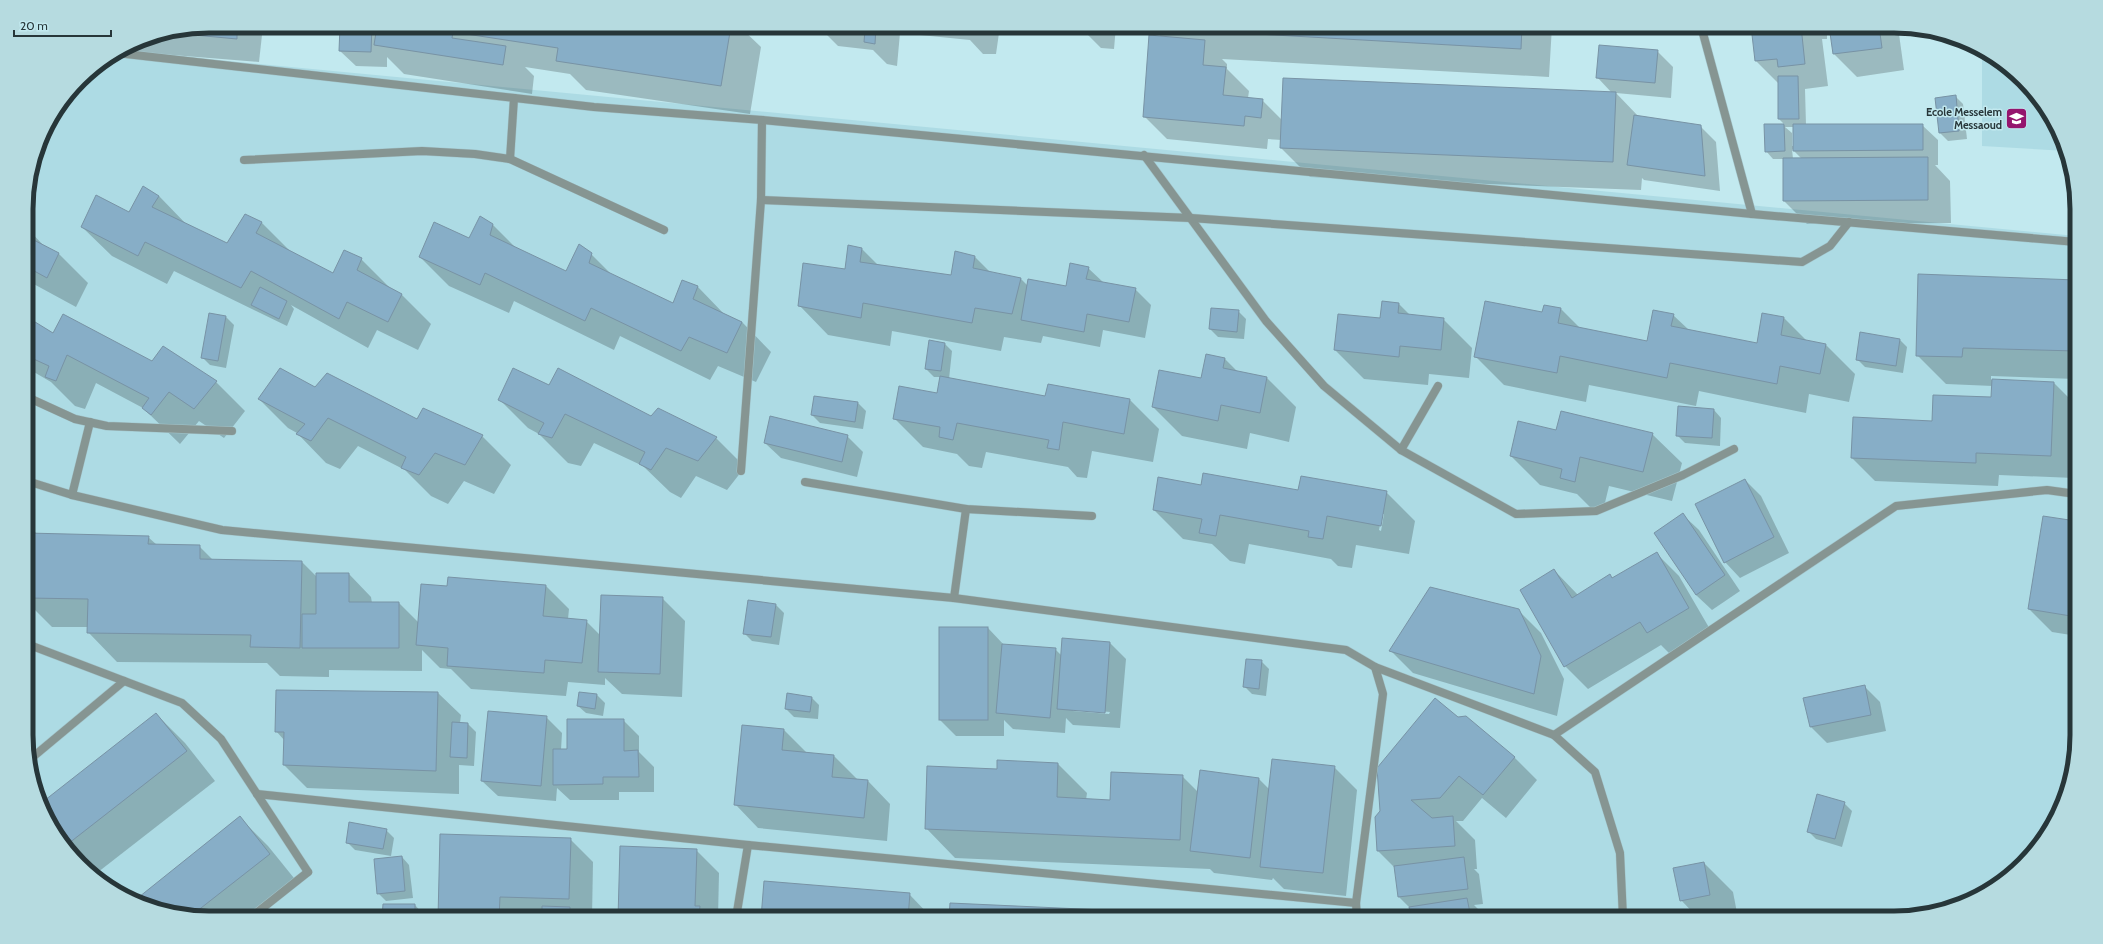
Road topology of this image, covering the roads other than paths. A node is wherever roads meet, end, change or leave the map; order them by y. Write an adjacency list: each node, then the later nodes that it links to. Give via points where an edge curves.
1 (1703, 33): 9 (street)
2 (126, 54): 3 (street)
3 (514, 98): 4 (street); 6 (street)
4 (762, 120): 5 (street); 8 (street)
5 (1144, 155): 9 (street); 10 (street)
6 (510, 159): 7 (street, via 422,150); 12 (street)
7 (244, 160)
8 (761, 200): 10 (street); 20 (street)
9 (1752, 214): 11 (street)
10 (1190, 218): 11 (street, via 1802,262 1830,246); 19 (street, via 1266,321 1324,386)
11 (1849, 222): 13 (street)
12 (664, 230)
13 (2070, 241)
14 (1438, 386): 19 (street)
15 (33, 400): 16 (street, via 75,419)
16 (90, 422): 17 (street, via 107,426); 24 (street)
17 (232, 430)
18 (1734, 449): 19 (street, via 1683,475 1596,511 1516,514)
19 (1401, 450)
20 (741, 471)
21 (805, 482): 25 (street)
22 (33, 483): 24 (street)
23 (2070, 493): 31 (street, via 2047,490 1896,506)
24 (72, 495): 27 (street, via 222,530)
25 (966, 509): 26 (street); 27 (street)
26 (1092, 516)
27 (954, 598): 29 (street, via 1346,650)
28 (33, 646): 30 (street)
29 (1375, 667): 31 (street); 35 (street, via 1383,694)
30 (124, 681): 32 (street); 33 (street, via 182,703 221,739)
31 (1554, 735): 39 (street, via 1595,772 1620,853)
32 (35, 756)
33 (257, 794): 34 (street); 36 (street, via 308,872)
34 (748, 846): 35 (street); 37 (street)
35 (1356, 903): 38 (street)
36 (259, 911)
37 (737, 911)
38 (1357, 911)
39 (1623, 911)

